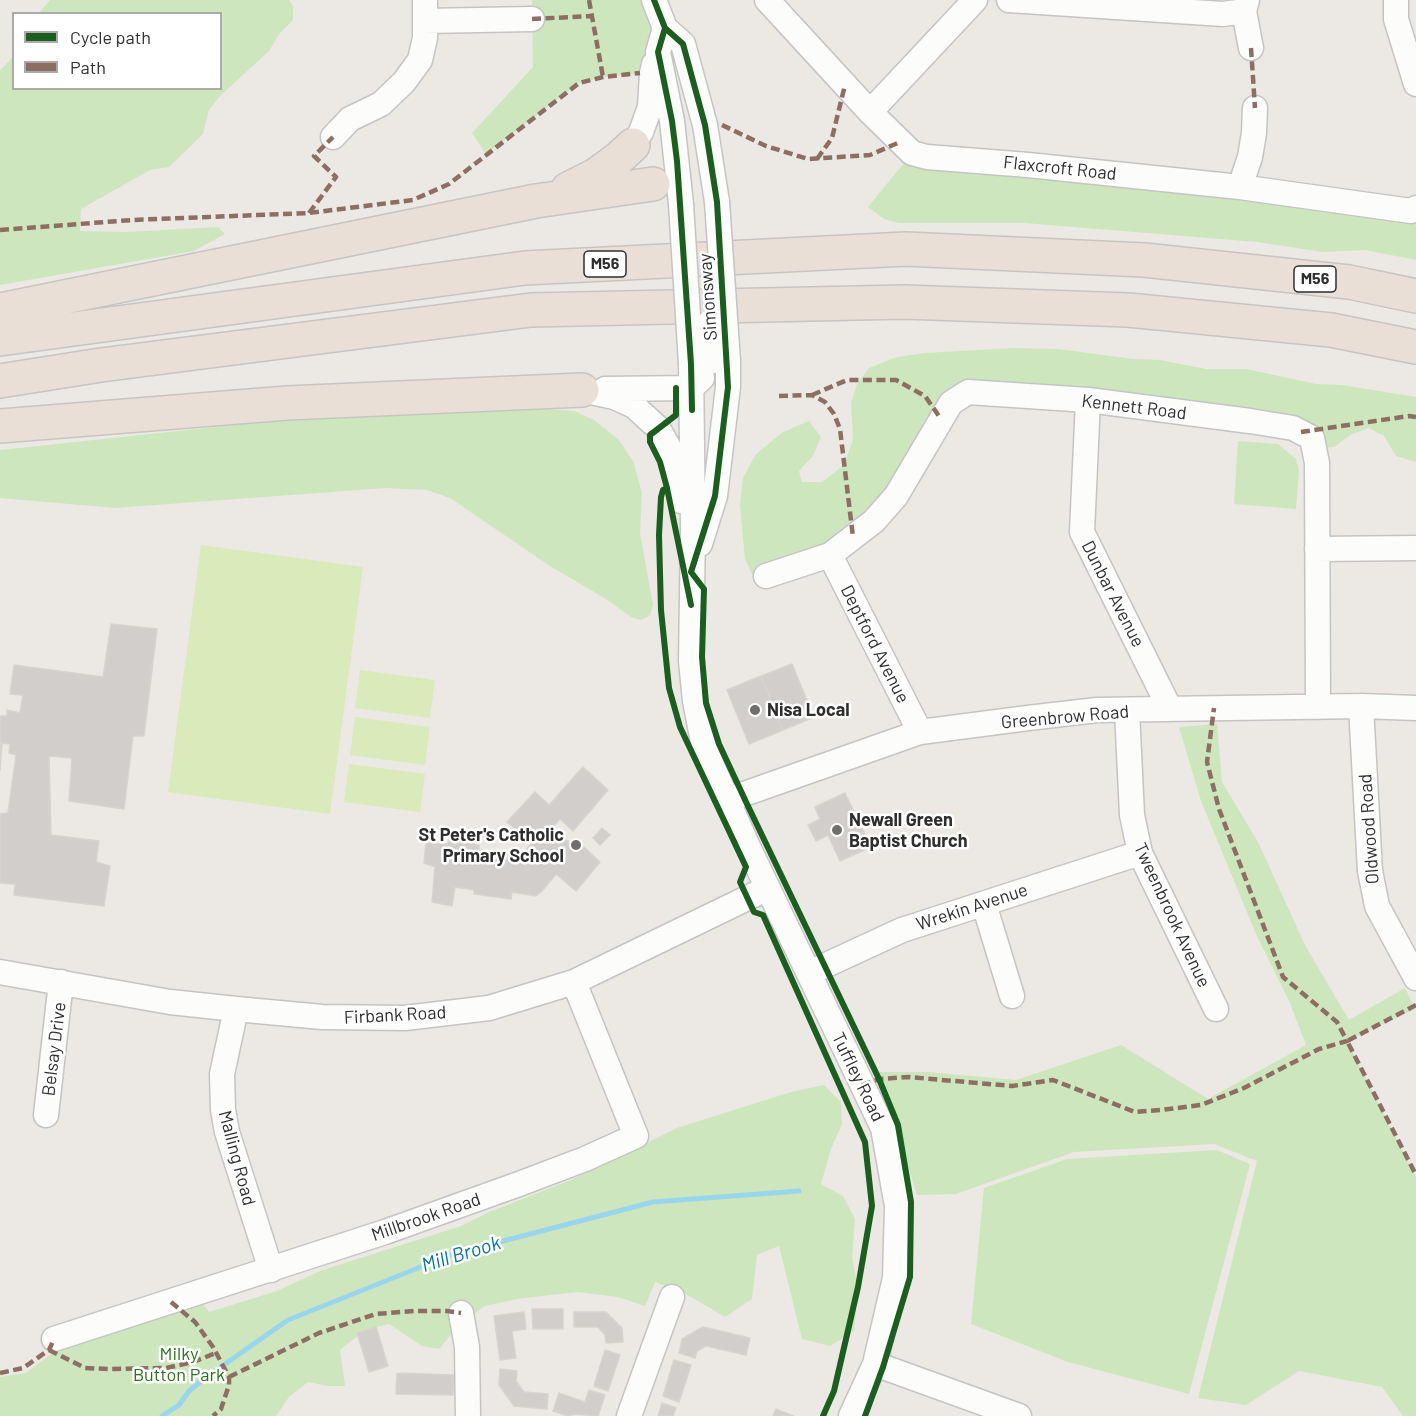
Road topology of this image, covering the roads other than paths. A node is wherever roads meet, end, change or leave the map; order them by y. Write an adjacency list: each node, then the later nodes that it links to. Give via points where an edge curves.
1 (654, 0): 9 (street, Simonsway)
2 (975, 0): 14 (street)
3 (1009, 0): 6 (street, via 1223,14)
4 (1396, 0): 12 (street, via 1396,20)
5 (770, 1): 14 (street, Flaxcroft Road)
6 (1246, 6): 10 (street)
7 (425, 10): 8 (street); 15 (street, via 420,60 381,104 350,119)
8 (532, 19)
9 (665, 28): 11 (street, Simonsway); 19 (street, Simonsway, via 683,44 705,125)
10 (1251, 48)
11 (658, 52): 16 (street, via 651,73 650,107); 18 (street, Simonsway, via 672,121)
12 (1416, 84)
13 (1255, 108): 17 (street, via 1250,157)
14 (870, 112): 17 (street, Flaxcroft Road, via 912,153 927,157)
15 (333, 137)
16 (633, 144): 20 (highway, via 596,175)
17 (1240, 188): 21 (street, Flaxcroft Road, via 1411,211)
18 (671, 190): 19 (street); 20 (highway); 26 (street, Simonsway, bridge)
19 (715, 190): 26 (street, Simonsway, bridge, via 723,290)
20 (536, 201): 23 (highway)
21 (1416, 208)
22 (1416, 296): 24 (highway, M56, via 1349,282 1144,260 906,249 525,268)
23 (0, 310)
24 (0, 339)
25 (1416, 347): 27 (highway, via 1331,330 1128,310 904,302 543,309)
26 (705, 369): 28 (street); 34 (street, Simonsway); 34 (street, Simonsway, via 728,387 715,496)
27 (0, 381)
28 (582, 390): 30 (highway, via 287,403); 34 (street, via 634,406 666,440 673,455)
29 (1088, 400): 32 (street, Kennett Road, via 1260,422 1293,428 1312,438 1317,463); 33 (street, Kennett Road, via 968,392 951,403 896,496 874,521); 39 (street, Dunbar Avenue, via 1082,531)
30 (0, 426)
31 (1416, 548): 32 (street)
32 (1317, 549): 37 (street, Kennett Road)
33 (830, 555): 35 (street, Kennett Road); 41 (street, Deptford Avenue)
34 (691, 572): 42 (street, Simonsway, via 695,701 705,747)
35 (766, 576)
36 (1361, 706): 37 (street, Greenbrow Road); 38 (street, Greenbrow Road); 48 (street, Oldwood Road, via 1374,894)
37 (1318, 707): 39 (street, Greenbrow Road)
38 (1416, 708)
39 (1170, 709): 40 (street, Greenbrow Road)
40 (1128, 711): 41 (street, Greenbrow Road, via 1096,710); 43 (street, Tweenbrook Avenue, via 1131,815)
41 (920, 732): 42 (street, Greenbrow Road)
42 (727, 800): 44 (street, Simonsway)
43 (1140, 853): 45 (street, Wrekin Avenue); 53 (street, Tweenbrook Avenue)
44 (768, 888): 47 (street, Tuffley Road); 50 (street, Firbank Road)
45 (984, 904): 47 (street, Wrekin Avenue, via 902,930); 51 (street)
46 (0, 972): 49 (street, Firbank Road)
47 (809, 973): 59 (street, Tuffley Road, via 883,1128 897,1206 895,1278)
48 (1416, 978)
49 (62, 982): 52 (street, Firbank Road, via 170,1002); 54 (street, Belsay Drive)
50 (574, 982): 52 (street, Firbank Road, via 489,1008 405,1018 322,1017); 55 (street, Millbrook Road, via 636,1136 519,1184)
51 (1012, 996)
52 (236, 1009): 55 (street, Malling Road, via 222,1074 223,1110)
53 (1216, 1009)
54 (46, 1115)
55 (271, 1270): 58 (street, Millbrook Road)
56 (672, 1297): 62 (street)
57 (461, 1313): 61 (street, via 467,1347)
58 (54, 1339)
59 (875, 1364): 60 (street); 63 (street, Tuffley Road)
60 (1007, 1414)
61 (468, 1416)
62 (629, 1416)
63 (851, 1416)

